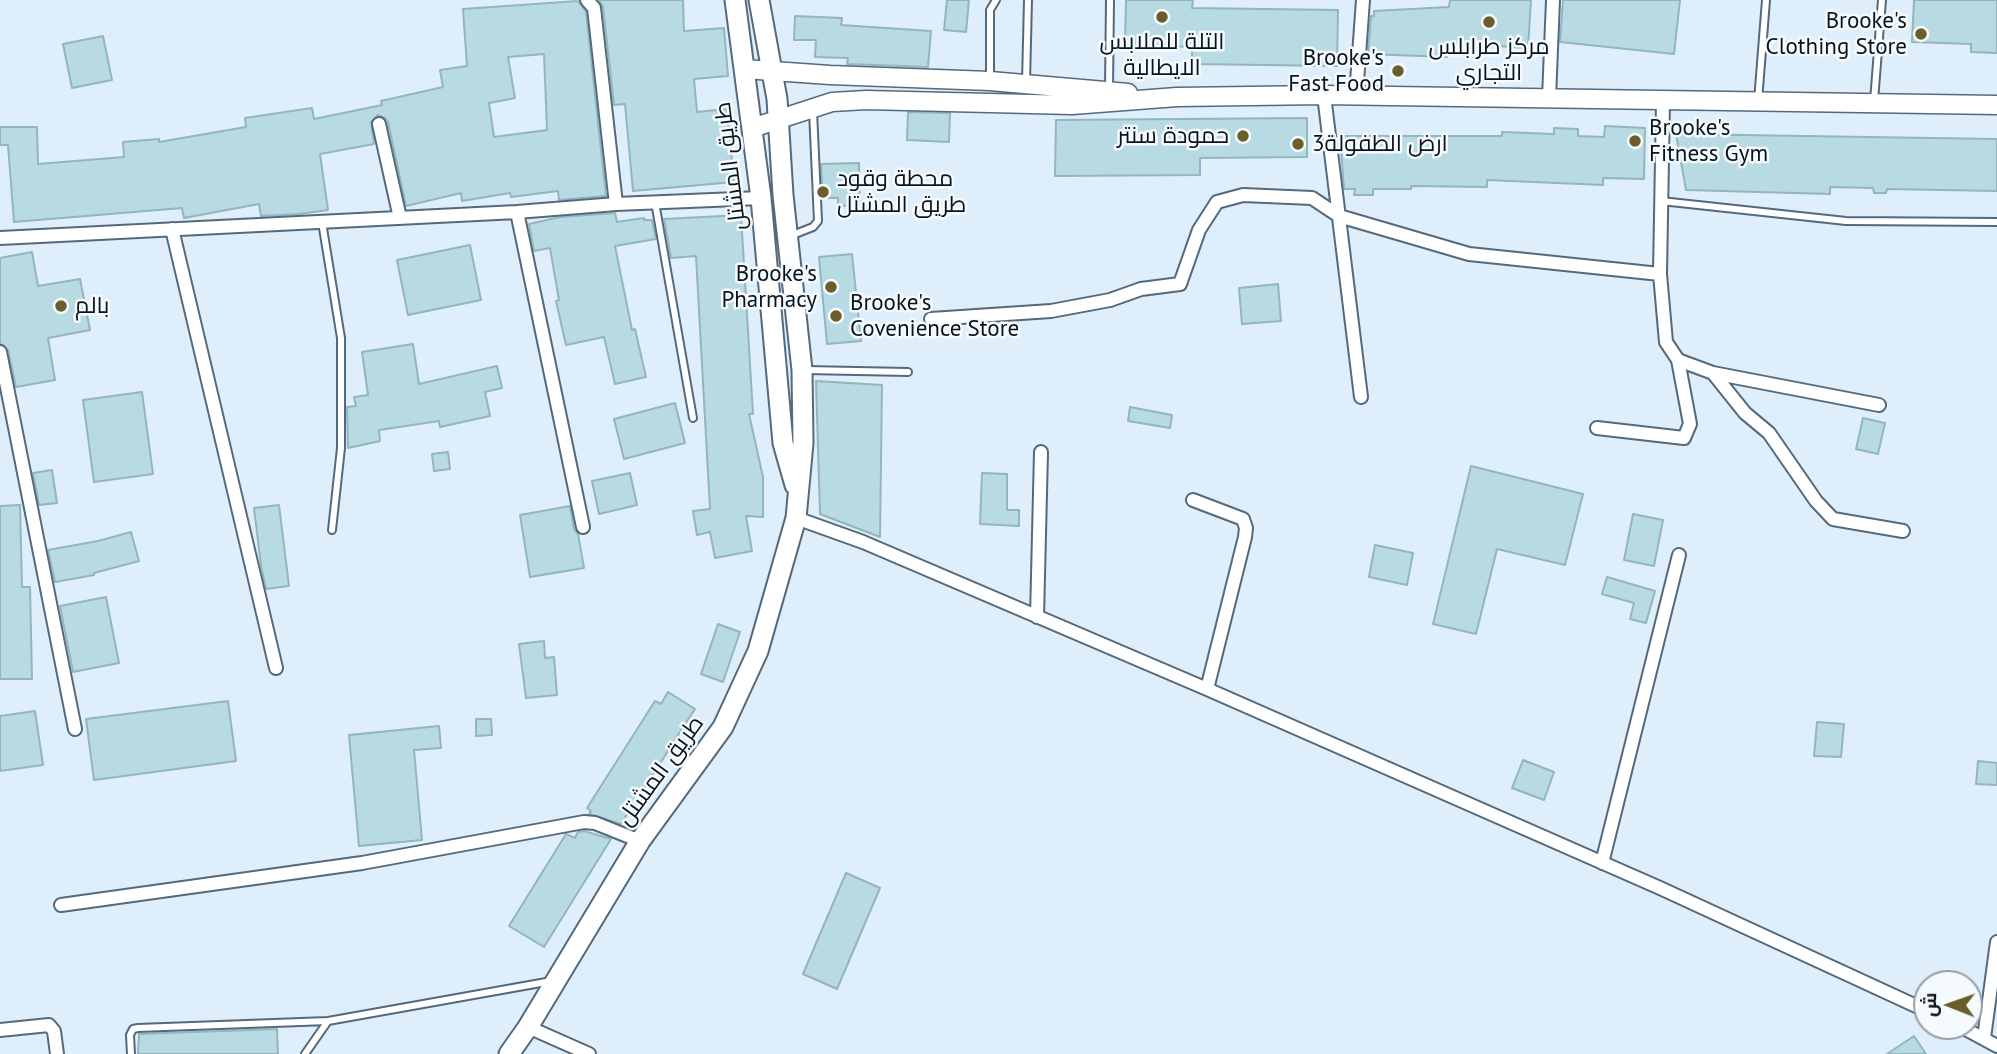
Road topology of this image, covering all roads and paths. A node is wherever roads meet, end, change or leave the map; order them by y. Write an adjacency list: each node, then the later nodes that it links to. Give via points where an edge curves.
1 (587, 0): 31 (street, via 594,8)
2 (735, 0): 11 (main road, طريق المشتل)
3 (759, 0): 12 (main road, طريق المشتل)
4 (996, 0): 13 (lane, via 990,10)
5 (1028, 0): 14 (lane)
6 (1110, 0): 15 (lane)
7 (1363, 0): 17 (street)
8 (1553, 0): 19 (street)
9 (1766, 0): 21 (lane)
10 (1882, 0): 22 (lane)
11 (744, 69): 12 (main road); 27 (main road, طريق المشتل)
12 (772, 70): 13 (main road); 25 (main road, طريق المشتل)
13 (990, 81): 14 (main road)
14 (1026, 85): 15 (main road)
15 (1109, 91): 18 (main road)
16 (1324, 95): 17 (main road); 18 (main road); 33 (street)
17 (1356, 96): 19 (main road)
18 (1177, 97): 24 (main road, via 1072,105 866,100)
19 (1549, 98): 20 (main road)
20 (1663, 101): 21 (main road); 29 (street)
21 (1758, 103): 22 (main road)
22 (1874, 103): 23 (main road)
23 (1997, 105)
24 (813, 108): 25 (main road); 38 (lane, via 818,221)
25 (777, 121): 27 (main road); 38 (main road, طريق المشتل)
26 (379, 124): 34 (street)
27 (752, 128): 28 (main road, طريق المشتل)
28 (761, 198): 30 (street); 52 (main road, طريق المشتل, via 783,443)
29 (1661, 201): 36 (lane, via 1846,221); 40 (street)
30 (655, 202): 31 (street); 49 (lane)
31 (616, 204): 32 (street)
32 (517, 212): 34 (street); 55 (street)
33 (1339, 216): 40 (street, via 1469,254); 41 (street, via 1312,198 1243,195 1217,202 1199,230 1180,284 1051,311); 47 (street)
34 (400, 218): 35 (street)
35 (322, 222): 37 (street); 56 (lane, via 341,338 341,448)
36 (1997, 222)
37 (172, 229): 39 (street); 60 (street)
38 (788, 237): 44 (main road, طريق المشتل)
39 (0, 238)
40 (1660, 274): 43 (street, via 1666,342)
41 (931, 319)
42 (0, 352): 62 (street)
43 (1678, 360): 46 (street); 50 (street, via 1690,424 1684,438)
44 (802, 370): 45 (lane); 52 (main road, طريق المشتل, via 803,443)
45 (908, 372)
46 (1713, 373): 48 (street); 57 (street, via 1745,413 1769,433 1833,519)
47 (1361, 397)
48 (1879, 405)
49 (693, 418)
50 (1597, 428)
51 (1041, 452): 59 (street)
52 (797, 493): 54 (main road, طريق المشتل)
53 (1193, 500): 61 (street, via 1243,519 1246,527)
54 (796, 518): 59 (street); 63 (main road, طريق المشتل, via 758,651 723,727)
55 (583, 527)
56 (332, 530)
57 (1903, 531)
58 (1679, 555): 64 (street)
59 (1037, 617): 61 (street)
60 (276, 668)
61 (1207, 689): 64 (street)
62 (75, 729)
63 (640, 841): 65 (street, via 584,822 362,863); 67 (main road, طريق المشتل)
64 (1602, 863): 68 (street)
65 (61, 905)
66 (1997, 943): 72 (street)
67 (557, 980): 69 (lane); 70 (main road, طريق المشتل)
68 (1913, 1005)
69 (328, 1021): 75 (lane, via 138,1028 130,1035); 76 (lane)
70 (528, 1027): 77 (main road, طريق المشتل); 78 (street)
71 (0, 1030): 74 (street, via 49,1025)
72 (1984, 1038): 73 (street)
73 (1997, 1046)
74 (57, 1054)
75 (131, 1054)
76 (305, 1054)
77 (509, 1054)
78 (589, 1054)

